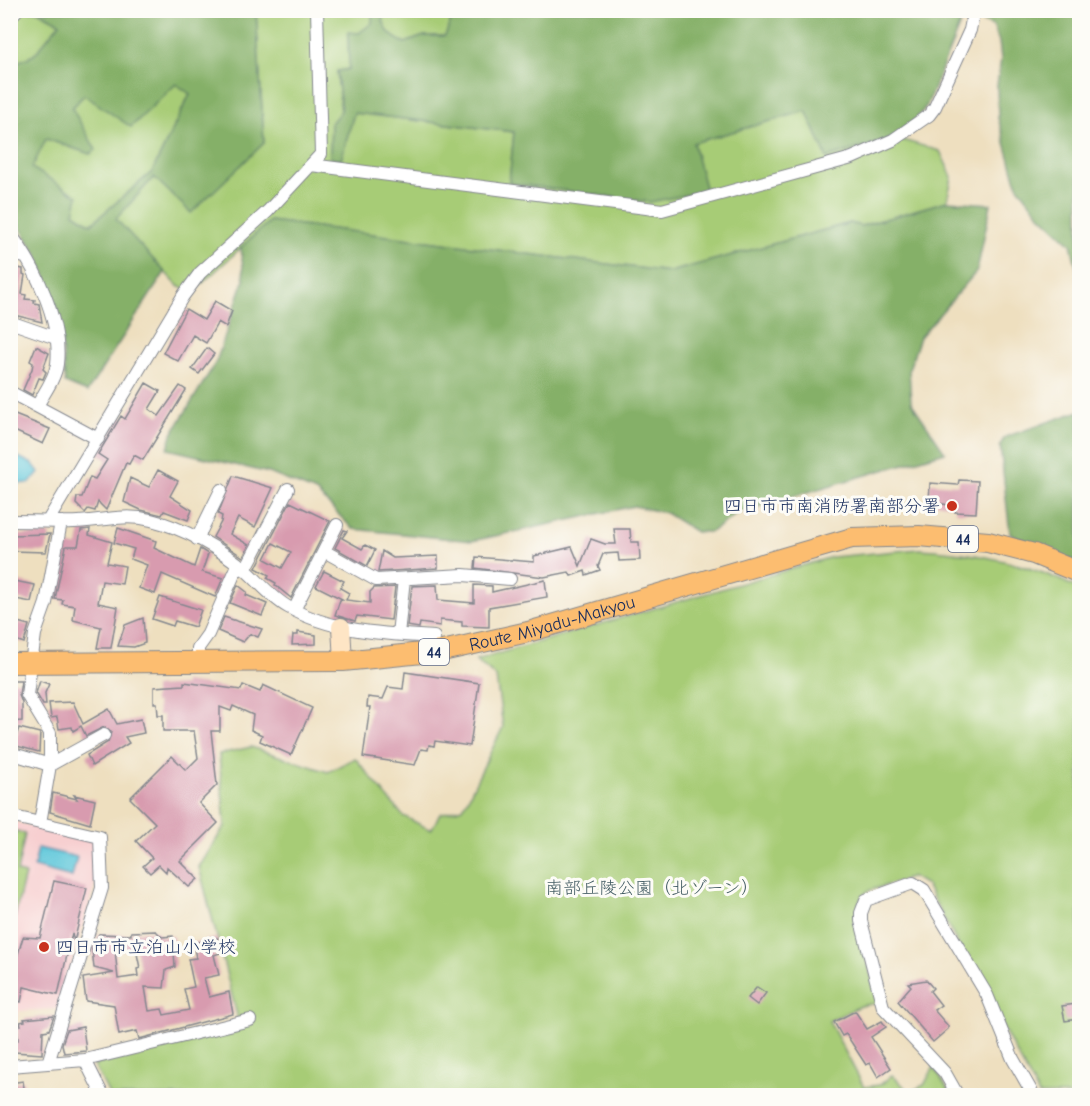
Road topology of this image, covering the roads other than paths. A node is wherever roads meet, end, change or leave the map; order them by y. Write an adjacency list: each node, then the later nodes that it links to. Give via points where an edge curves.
1 (17, 10): 4 (street)
2 (317, 10): 5 (street, via 322,146)
3 (974, 10): 5 (street, via 965,43 935,107 893,140 839,163 662,210)
4 (10, 18)
5 (312, 165): 13 (street, via 200,273)
6 (10, 234): 8 (street)
7 (10, 254): 8 (street)
8 (26, 257): 10 (street, via 48,304)
9 (10, 322): 10 (street)
10 (56, 338): 12 (street, via 57,366)
11 (10, 392): 12 (street)
12 (37, 406): 13 (street)
13 (98, 439): 17 (street)
14 (288, 489): 21 (street)
15 (221, 490): 19 (street)
16 (10, 521): 17 (street)
17 (55, 521): 19 (street, via 128,517 160,523); 32 (street, via 46,603 35,634)
18 (337, 525): 20 (street)
19 (197, 539): 21 (street)
20 (324, 551): 23 (street, via 376,580); 25 (street)
21 (242, 568): 25 (street); 29 (street, via 198,648)
22 (1080, 573): 30 (main road, Route Miyadu-Makyou / 44, via 1018,550 965,539 852,538 528,632 442,651)
23 (404, 579): 24 (street, via 463,575); 27 (street)
24 (510, 579)
25 (294, 610): 26 (street)
26 (341, 627): 27 (street); 30 (street)
27 (398, 634): 28 (street)
28 (434, 637)
29 (198, 661): 30 (main road, Route Miyadu-Makyou / 44); 32 (main road, Route Miyadu-Makyou / 44)
30 (343, 661)
31 (10, 663): 32 (main road, Route Miyadu-Makyou / 44)
32 (31, 663): 35 (street, via 27,695 50,734)
33 (104, 735): 35 (street)
34 (10, 753): 35 (street)
35 (50, 765): 37 (street)
36 (10, 816): 37 (street)
37 (40, 823): 40 (street, via 100,837 102,888)
38 (250, 1020): 39 (street)
39 (85, 1060): 40 (street); 42 (street)
40 (48, 1063): 41 (street)
41 (10, 1066)
42 (103, 1095)
43 (958, 1095): 44 (street, via 945,1072 883,1007 861,921 866,900 913,883 924,890 972,968 1013,1059)
44 (1034, 1095)

